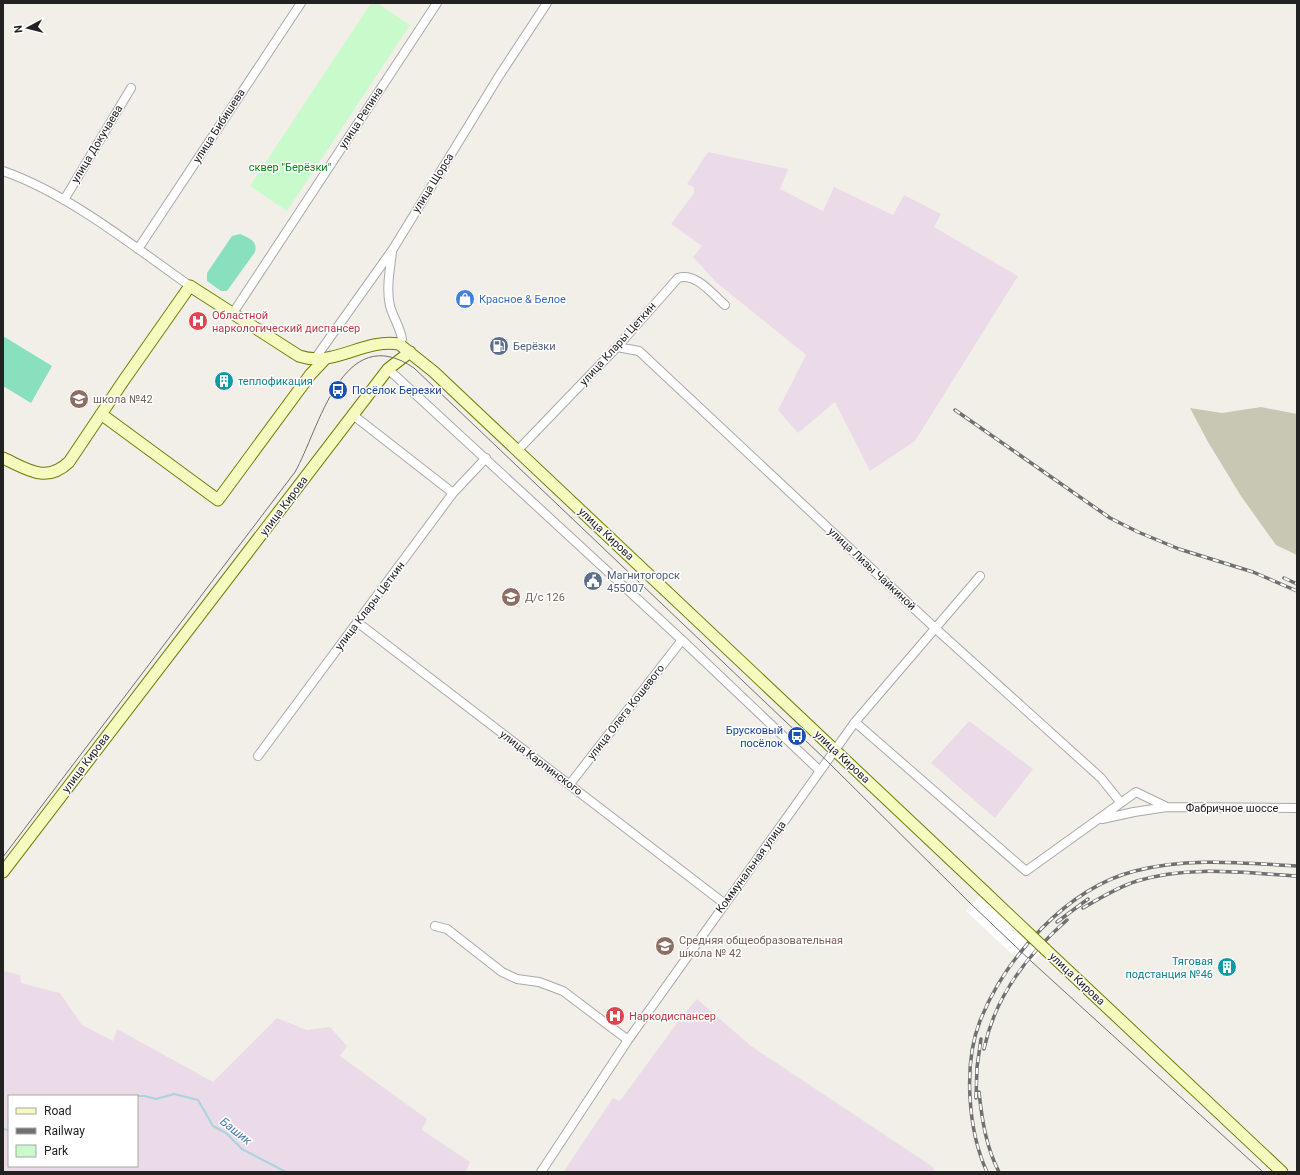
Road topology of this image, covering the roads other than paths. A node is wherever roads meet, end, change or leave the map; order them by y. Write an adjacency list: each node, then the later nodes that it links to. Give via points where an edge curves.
1 (300, 3): 7 (street, улица Бибишева)
2 (437, 3): 11 (street, улица Репина)
3 (547, 3): 8 (street, улица Щорса)
4 (131, 88): 6 (street, улица Докучаева)
5 (3, 171): 6 (street, via 21,177)
6 (64, 200): 7 (street)
7 (138, 249): 9 (street)
8 (393, 249): 12 (street, via 389,279 390,305 401,332 402,339); 15 (street, улица Щорса)
9 (190, 286): 11 (main road); 17 (main road)
10 (725, 305): 13 (street, улица Клары Цеткин, via 694,278 678,278)
11 (233, 313): 15 (main road, via 299,356)
12 (399, 344): 14 (main road); 15 (main road, via 374,344)
13 (617, 347): 19 (street, улица Клары Цеткин); 25 (street, улица Лизы Чайкиной, via 639,351)
14 (410, 352): 16 (main road, улица Кирова); 19 (main road, улица Кирова)
15 (319, 360): 17 (main road, via 218,500)
16 (388, 369): 18 (main road, улица Кирова); 21 (street)
17 (101, 414): 20 (main road, via 68,462 54,473 36,473)
18 (353, 415): 22 (street); 36 (main road, улица Кирова)
19 (518, 451): 28 (main road, улица Кирова)
20 (3, 458)
21 (486, 458): 22 (street, улица Клары Цеткин); 26 (street)
22 (454, 493): 24 (street, улица Клары Цеткин)
23 (980, 576): 25 (street, Коммунальная улица)
24 (357, 622): 29 (street, улица Клары Цеткин); 31 (street, улица Карпинского)
25 (936, 629): 27 (street, Коммунальная улица); 32 (street, улица Лизы Чайкиной, via 1101,778)
26 (682, 640): 30 (street); 31 (street, улица Олега Кошевого)
27 (856, 722): 28 (street, Коммунальная улица); 35 (street, via 1026,872)
28 (835, 750): 30 (street, Коммунальная улица); 41 (main road, улица Кирова, bridge)
29 (258, 756)
30 (820, 771): 37 (street, Коммунальная улица)
31 (570, 784): 37 (street, улица Карпинского)
32 (1121, 803): 33 (street, Фабричное шоссе, via 1136,792); 35 (street)
33 (1167, 807): 34 (street, Фабричное шоссе); 35 (street, Фабричное шоссе)
34 (1297, 808)
35 (1100, 819)
36 (3, 872)
37 (725, 904): 39 (street, Коммунальная улица)
38 (435, 926): 39 (street, via 447,929 502,972 517,979 539,982 563,991)
39 (628, 1040): 40 (street, Коммунальная улица)
40 (540, 1172)
41 (1282, 1172)

